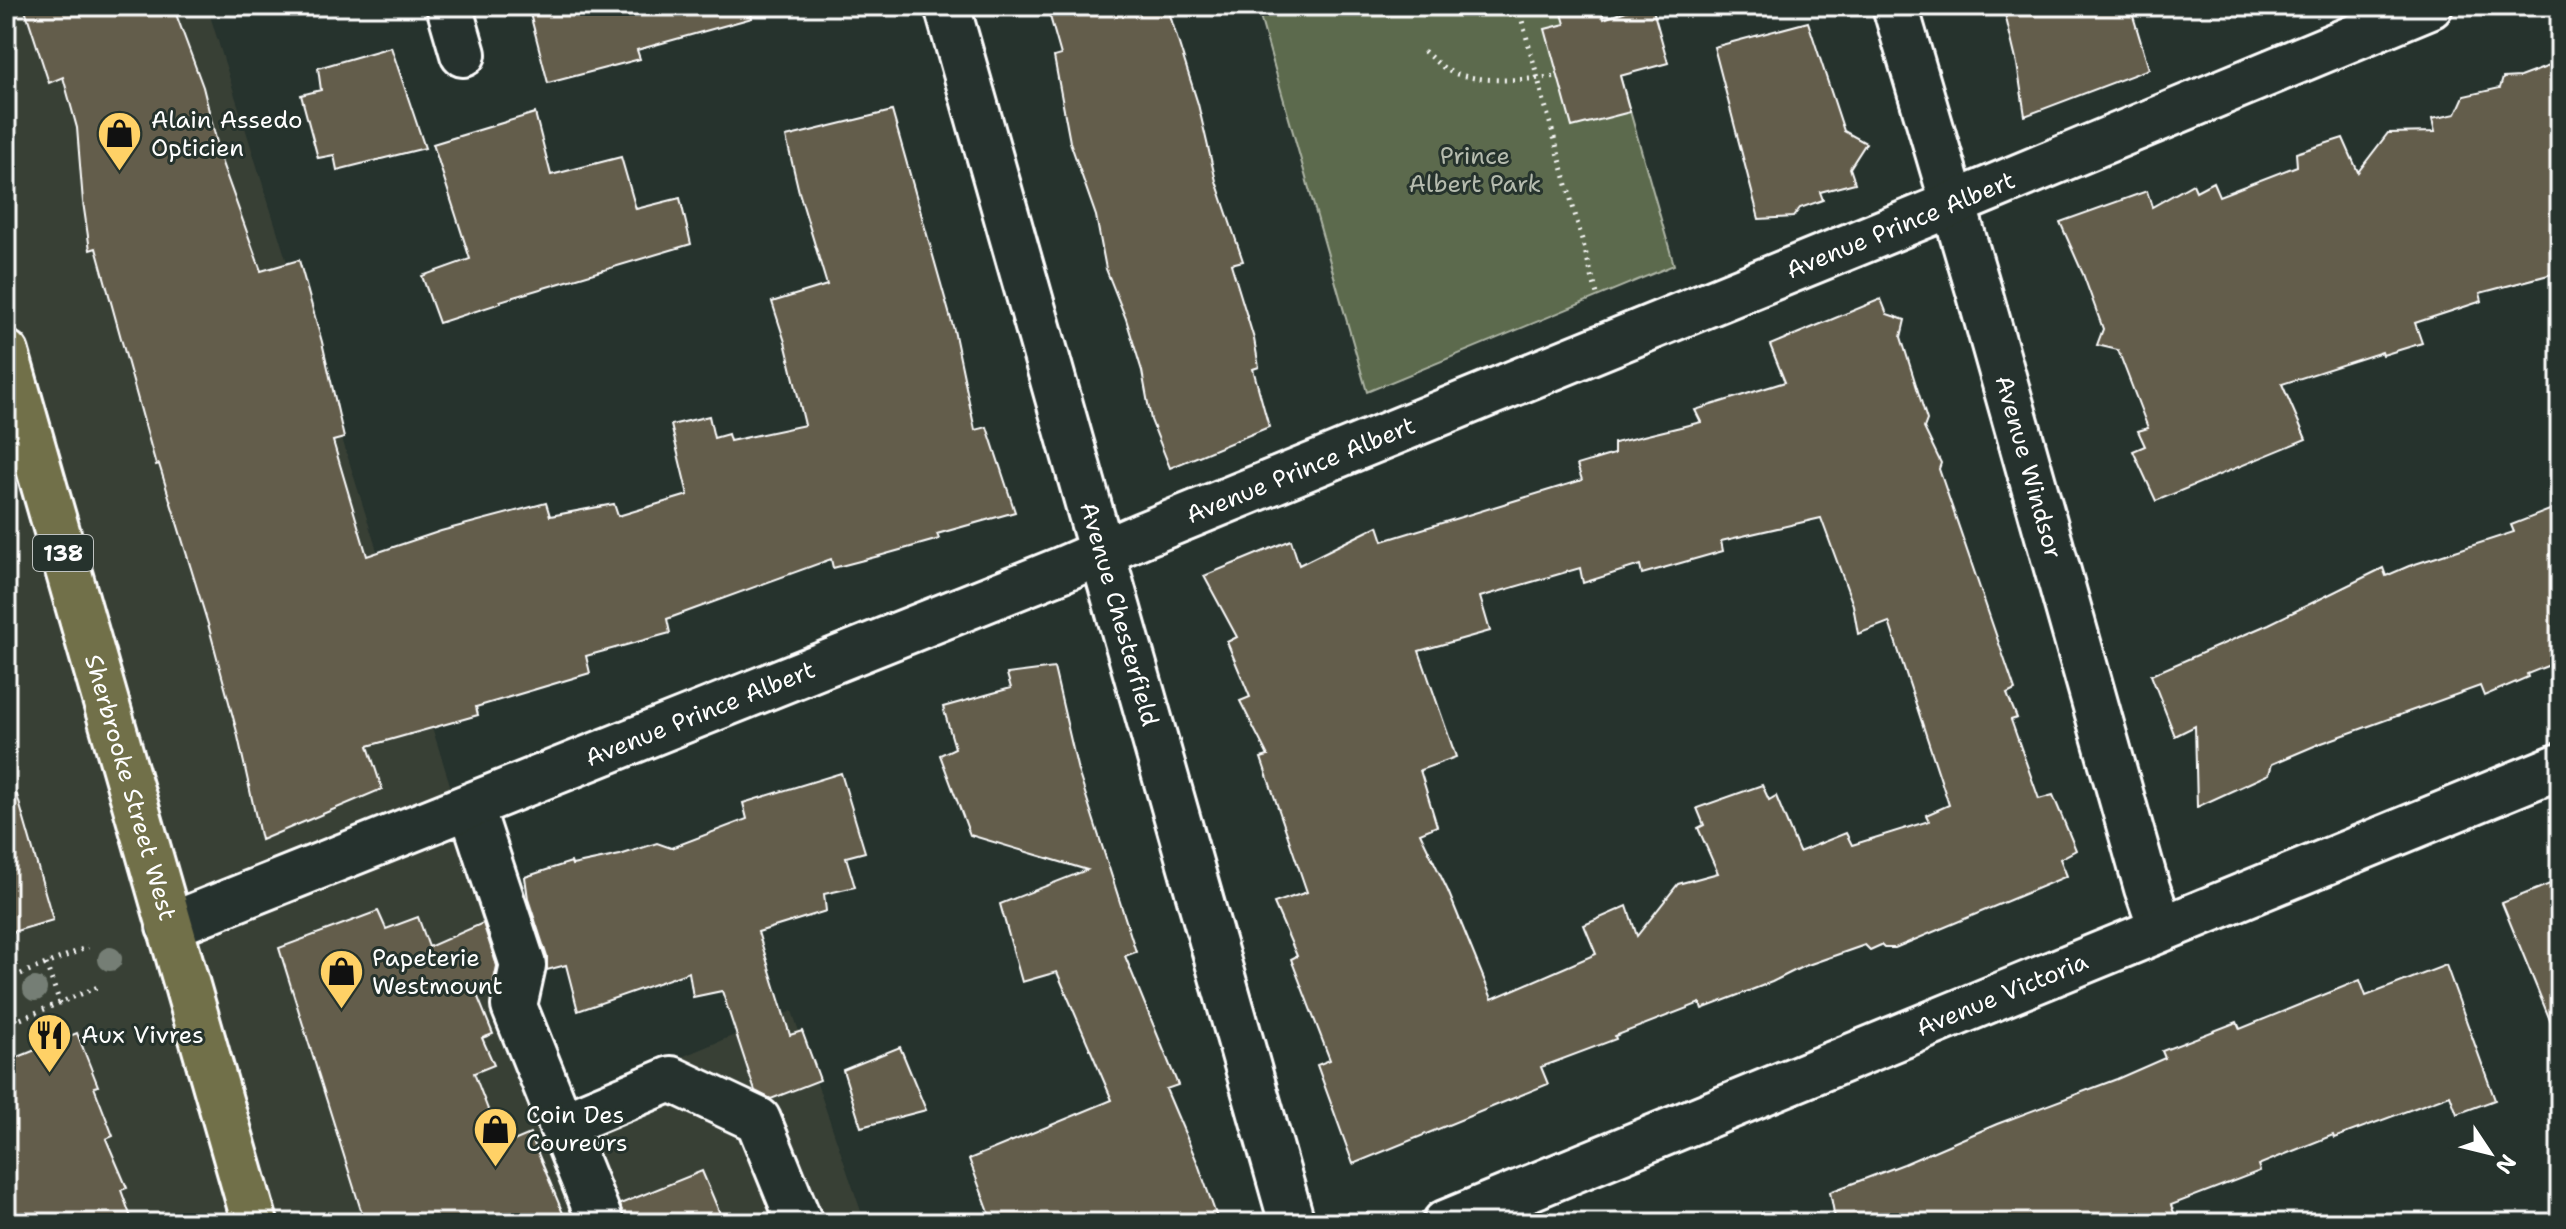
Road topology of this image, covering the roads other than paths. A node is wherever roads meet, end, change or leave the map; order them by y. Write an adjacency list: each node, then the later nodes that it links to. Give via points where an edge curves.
1 (449, 6): 5 (street)
2 (947, 6): 8 (street, Avenue Chesterfield)
3 (1895, 6): 6 (street, Avenue Windsor)
4 (2430, 6): 6 (street, Avenue Prince Albert)
5 (463, 54)
6 (1953, 204): 8 (street, Avenue Prince Albert); 12 (street, Avenue Windsor)
7 (7, 356): 11 (main road, Sherbrooke Street West / 138)
8 (1101, 552): 10 (street, Avenue Prince Albert); 17 (street, Avenue Chesterfield)
9 (2560, 766): 12 (street, Avenue Victoria)
10 (471, 807): 11 (street, Avenue Prince Albert); 13 (street, via 523,965 514,1006)
11 (169, 926): 14 (main road, Sherbrooke Street West / 138)
12 (2161, 928): 18 (street, Avenue Victoria)
13 (561, 1125): 15 (street); 16 (street, via 671,1079 758,1120)
14 (255, 1223)
15 (601, 1223)
16 (800, 1223)
17 (1292, 1223)
18 (1445, 1223)

